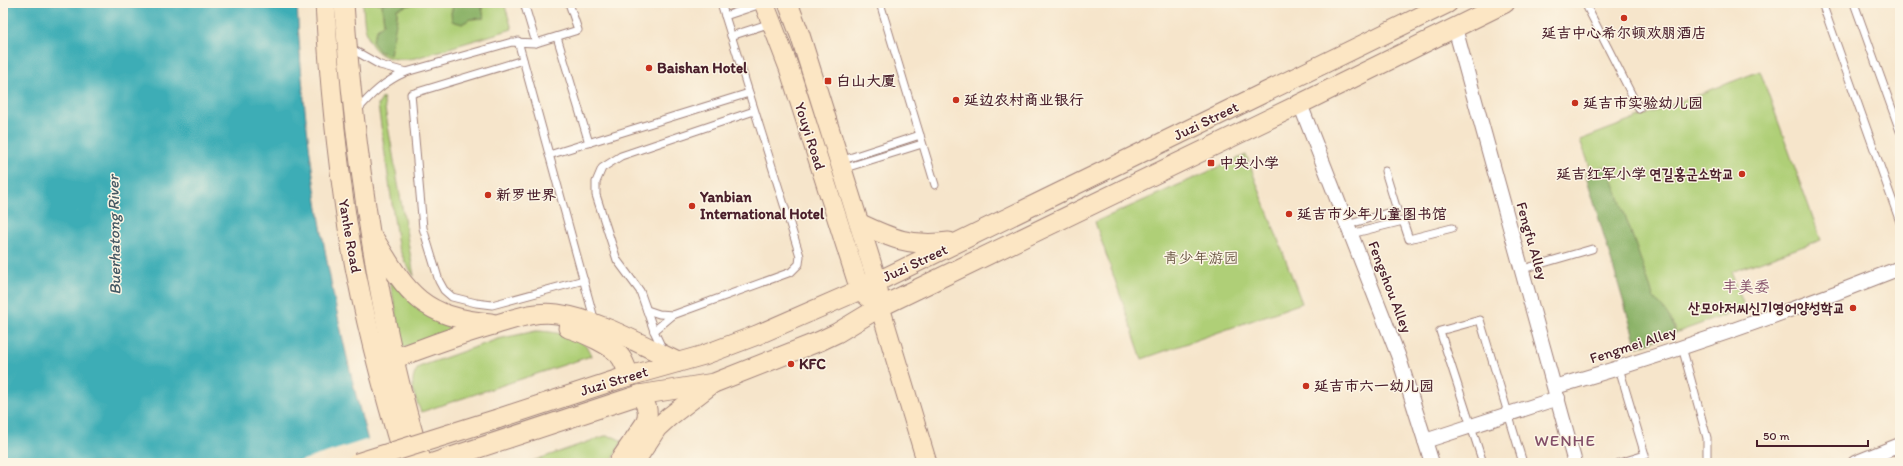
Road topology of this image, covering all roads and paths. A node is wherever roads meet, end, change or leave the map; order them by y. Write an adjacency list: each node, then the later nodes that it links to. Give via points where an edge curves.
1 (325, 3): 57 (main road, Yanhe Road, via 336,134 347,223)
2 (344, 3): 21 (main road, Yanhe Road)
3 (524, 3): 20 (lane)
4 (569, 3): 18 (lane, via 578,30)
5 (721, 3): 14 (lane)
6 (764, 3): 14 (lane); 15 (main road, Youyi Road)
7 (788, 3): 34 (main road, Youyi Road)
8 (880, 3): 30 (lane)
9 (1448, 3): 42 (main road, Juzi Street)
10 (1505, 3): 16 (main road, Juzi Street)
11 (1585, 3): 26 (lane)
12 (1822, 3): 37 (lane)
13 (1854, 3): 29 (lane)
14 (725, 16): 17 (lane)
15 (772, 23): 17 (lane); 48 (main road, Youyi Road, via 789,68)
16 (1455, 28): 25 (main road, Juzi Street); 45 (street, Fengfu Alley)
17 (731, 36): 24 (lane)
18 (557, 37): 20 (lane); 31 (lane)
19 (518, 41): 20 (lane); 22 (lane); 23 (lane)
20 (536, 43)
21 (347, 45): 23 (lane, via 380,66); 28 (main road, Yanhe Road)
22 (523, 60): 33 (lane); 46 (lane, via 411,94 422,228 439,281 452,297 492,305)
23 (406, 72): 28 (lane, via 375,91)
24 (749, 93): 27 (lane); 31 (lane)
25 (1300, 104): 40 (street, Fengshou Alley); 49 (main road, Juzi Street)
26 (1639, 109)
27 (754, 111): 50 (lane, via 620,156 607,163 598,173 596,195 616,260 640,291); 51 (lane, via 800,256 799,264 791,272)
28 (354, 115): 41 (main road, Yanhe Road)
29 (1900, 131)
30 (920, 135): 32 (lane); 34 (lane)
31 (589, 143): 33 (lane)
32 (922, 144): 34 (lane); 36 (lane)
33 (549, 155): 46 (lane)
34 (840, 165): 38 (main road, Youyi Road)
35 (1385, 171): 40 (lane, via 1397,210)
36 (935, 186)
37 (1900, 222)
38 (859, 224): 42 (main road, via 887,236 917,244); 47 (main road, Youyi Road)
39 (1452, 228): 40 (lane, via 1410,239 1403,221)
40 (1349, 229): 65 (street, Fengshou Alley, via 1398,355)
41 (370, 232): 52 (main road, via 402,282 426,305 453,317); 57 (main road, Yanhe Road)
42 (962, 241): 47 (main road, Juzi Street)
43 (1592, 249): 45 (lane)
44 (1900, 268): 55 (street, Fengmei Alley)
45 (1523, 270): 61 (street, Fengfu Alley)
46 (584, 280): 53 (lane)
47 (877, 281): 48 (main road, Juzi Street); 49 (main road, Youyi Road)
48 (860, 290): 49 (main road); 56 (main road, Juzi Street, via 756,335)
49 (880, 307): 60 (main road, Juzi Street, via 820,341); 74 (main road, Youyi Road)
50 (647, 310): 51 (lane); 54 (lane)
51 (673, 315): 54 (lane)
52 (498, 323): 53 (main road, via 540,313 571,317); 57 (main road)
53 (596, 325): 56 (main road)
54 (654, 331): 56 (lane, via 661,346)
55 (1682, 347): 58 (street, Fengmei Alley); 80 (lane, via 1707,438)
56 (678, 362): 59 (main road, Juzi Street)
57 (386, 366): 59 (main road, via 482,337 531,325 542,325 572,329 613,350 622,358); 69 (main road, Yanhe Road); 70 (main road, Yanhe Road, via 407,414)
58 (1619, 368): 61 (street, Fengmei Alley); 79 (lane, via 1645,455)
59 (630, 376): 68 (main road, Juzi Street, bridge)
60 (714, 383): 62 (main road, Juzi Street); 73 (main road, via 657,428)
61 (1557, 393): 63 (street, Fengmei Alley); 78 (street, Fengfu Alley)
62 (639, 395): 71 (main road, Juzi Street); 72 (main road, via 647,407 647,418)
63 (1509, 414): 64 (street, Fengmei Alley); 64 (lane, via 1480,320 1440,331); 77 (lane)
64 (1472, 426): 65 (street, Fengmei Alley); 76 (lane)
65 (1425, 441): 75 (street, Fengshou Alley)
66 (1900, 445): 67 (street)
67 (1861, 462)
68 (357, 463)
69 (405, 463)
70 (422, 463)
71 (433, 463)
72 (618, 463)
73 (634, 463)
74 (927, 463)
75 (1432, 463)
76 (1483, 463)
77 (1523, 463)
78 (1576, 463)
79 (1619, 463)
80 (1707, 463)

